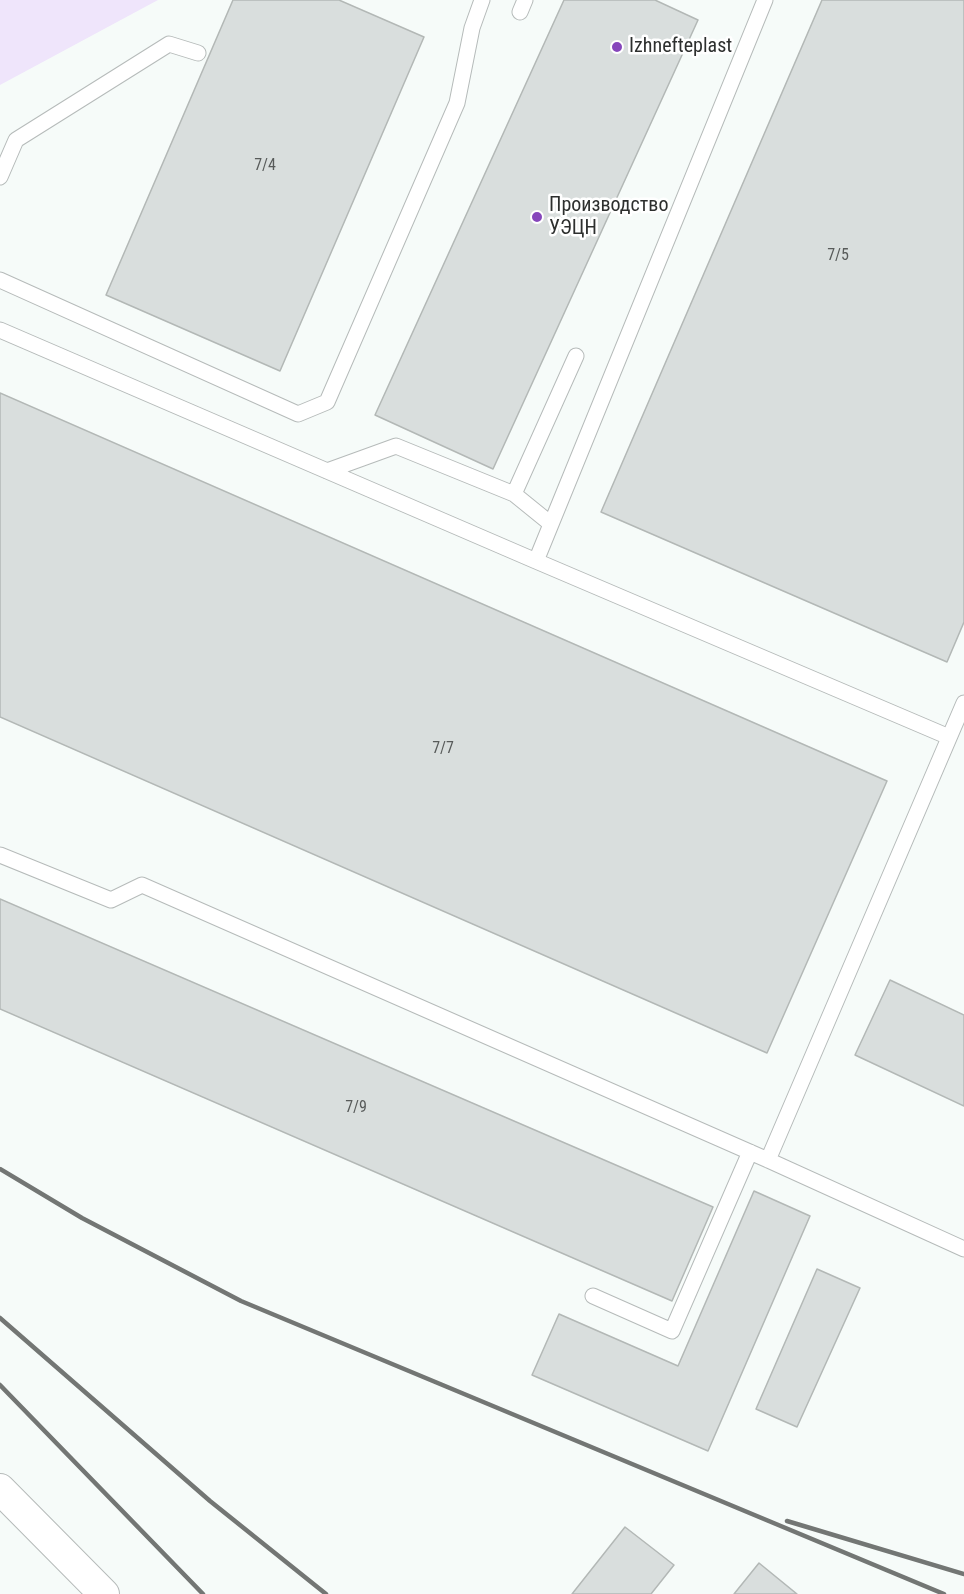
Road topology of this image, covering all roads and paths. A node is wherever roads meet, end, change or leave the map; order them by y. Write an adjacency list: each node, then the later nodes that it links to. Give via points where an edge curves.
1 (482, 0): 5 (lane, via 472,28 457,103 327,402 298,414)
2 (765, 0): 10 (lane)
3 (198, 53): 4 (lane, via 169,44 25,134 16,140)
4 (0, 177)
5 (0, 280)
6 (0, 330): 8 (lane)
7 (576, 356): 9 (lane)
8 (327, 471): 9 (lane, via 396,446); 11 (lane)
9 (514, 494): 10 (lane)
10 (551, 524): 11 (lane)
11 (536, 561): 13 (lane)
12 (964, 703): 13 (lane)
13 (950, 737): 16 (lane)
14 (0, 855): 15 (lane, via 111,900 142,885)
15 (750, 1152): 16 (lane); 18 (lane, via 672,1331)
16 (768, 1160): 17 (lane)
17 (964, 1249)
18 (593, 1296)
19 (0, 1489): 20 (street)
20 (104, 1594)

